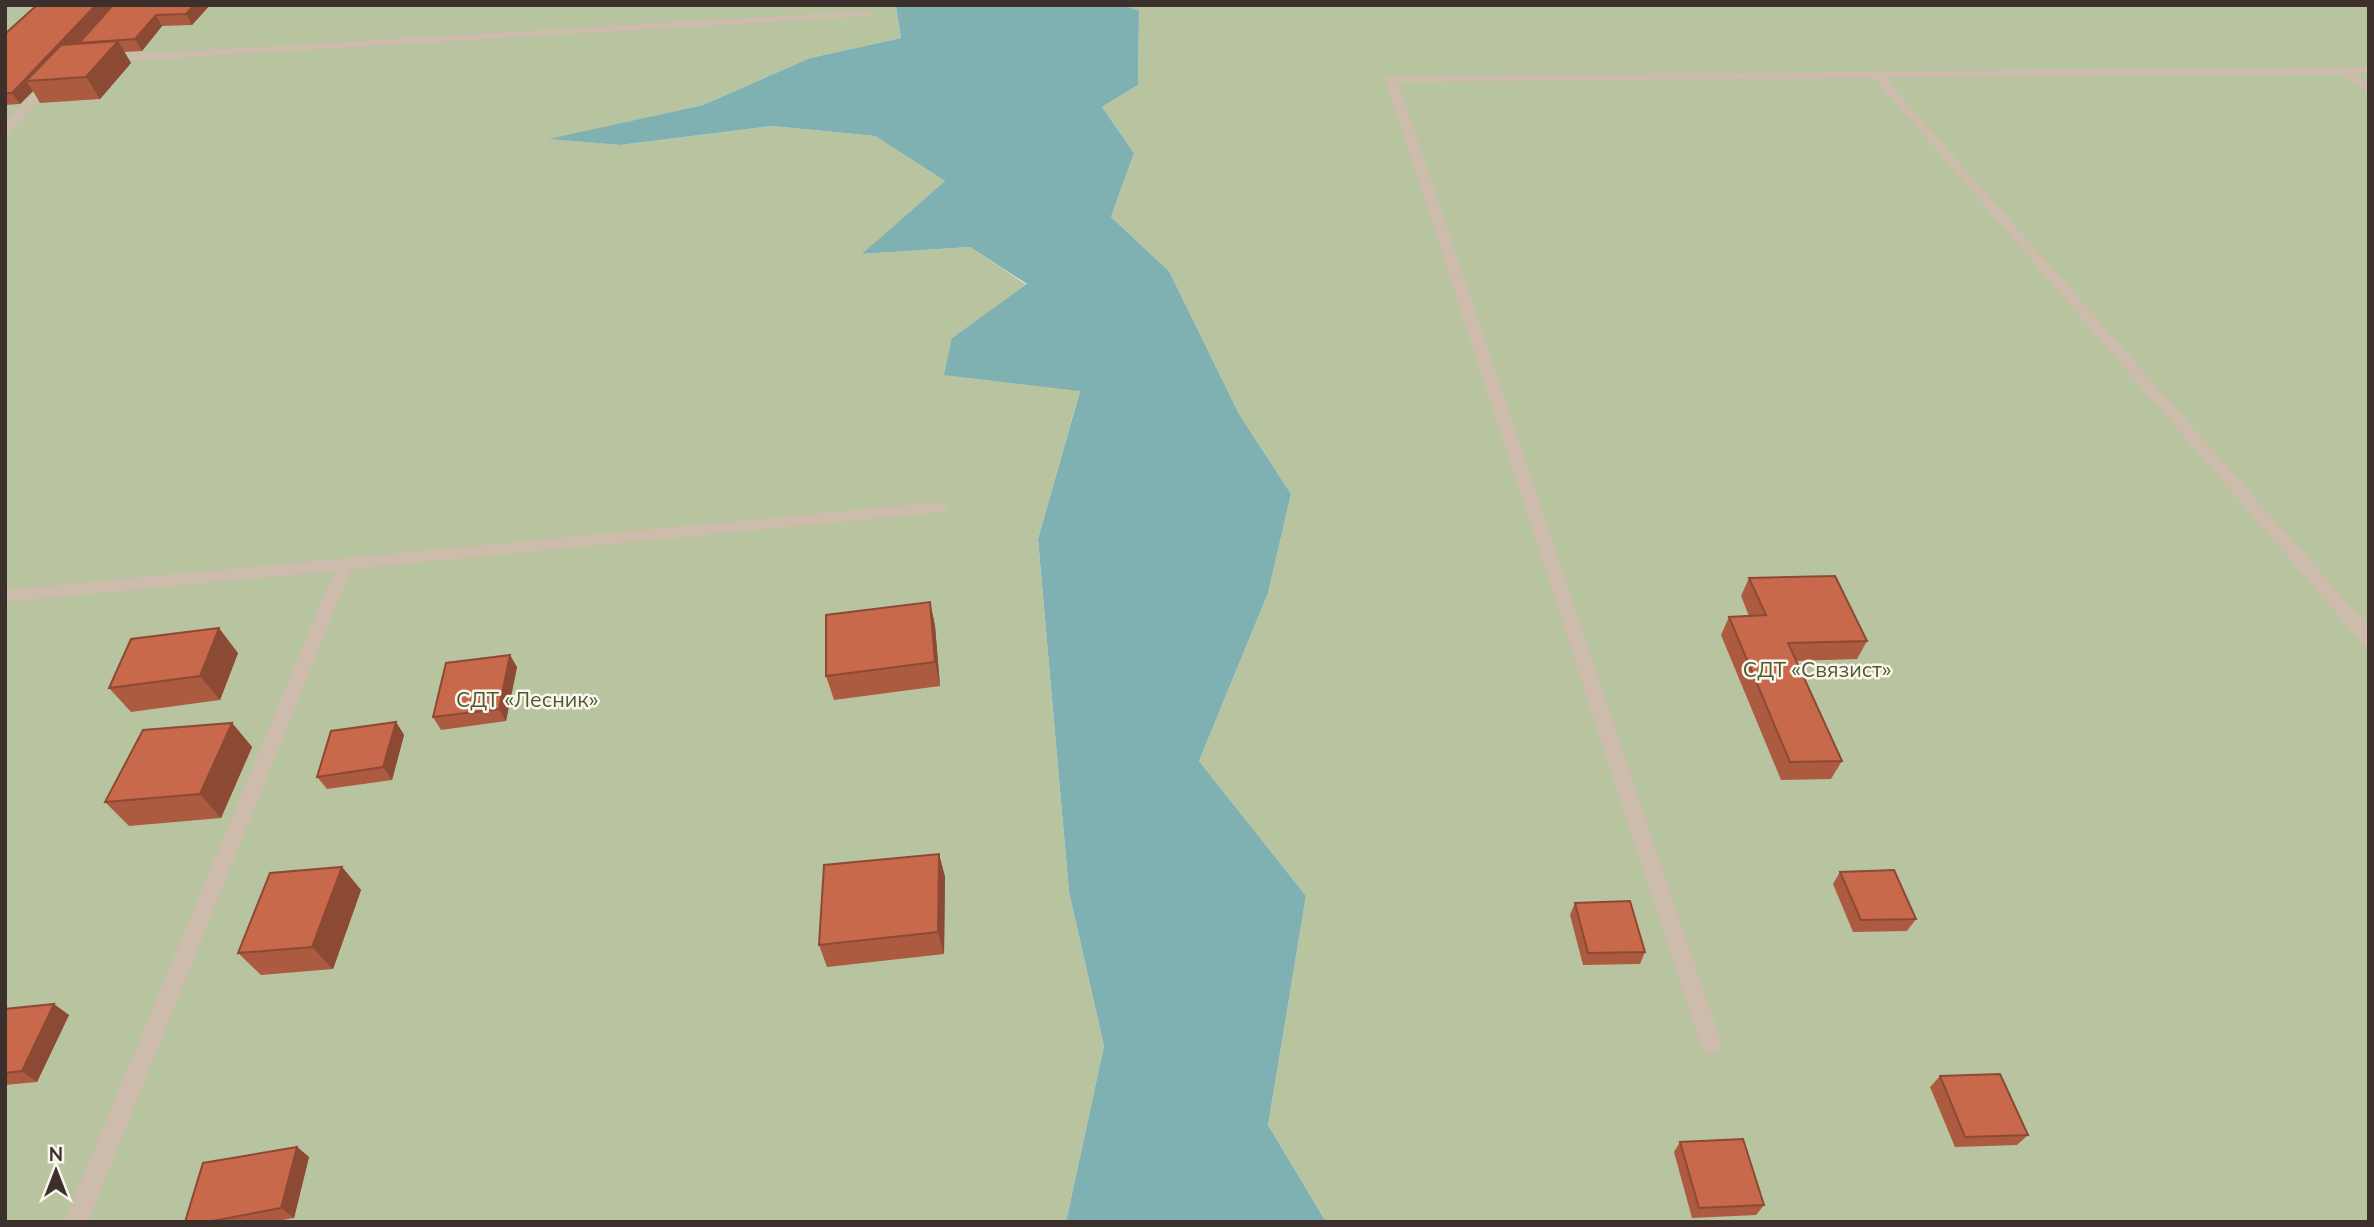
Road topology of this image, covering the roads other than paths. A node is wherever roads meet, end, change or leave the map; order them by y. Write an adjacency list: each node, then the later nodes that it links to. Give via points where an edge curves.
1 (867, 14): 2 (lane)
2 (98, 60)
3 (2341, 70): 4 (lane); 6 (lane); 7 (lane)
4 (2369, 70)
5 (61, 71): 8 (lane)
6 (1877, 75): 12 (lane); 13 (lane, via 1391,79)
7 (2369, 90)
8 (5, 131)
9 (939, 508): 10 (lane)
10 (345, 564): 11 (lane); 14 (lane)
11 (5, 596)
12 (2369, 639)
13 (1710, 1042)
14 (76, 1222)

